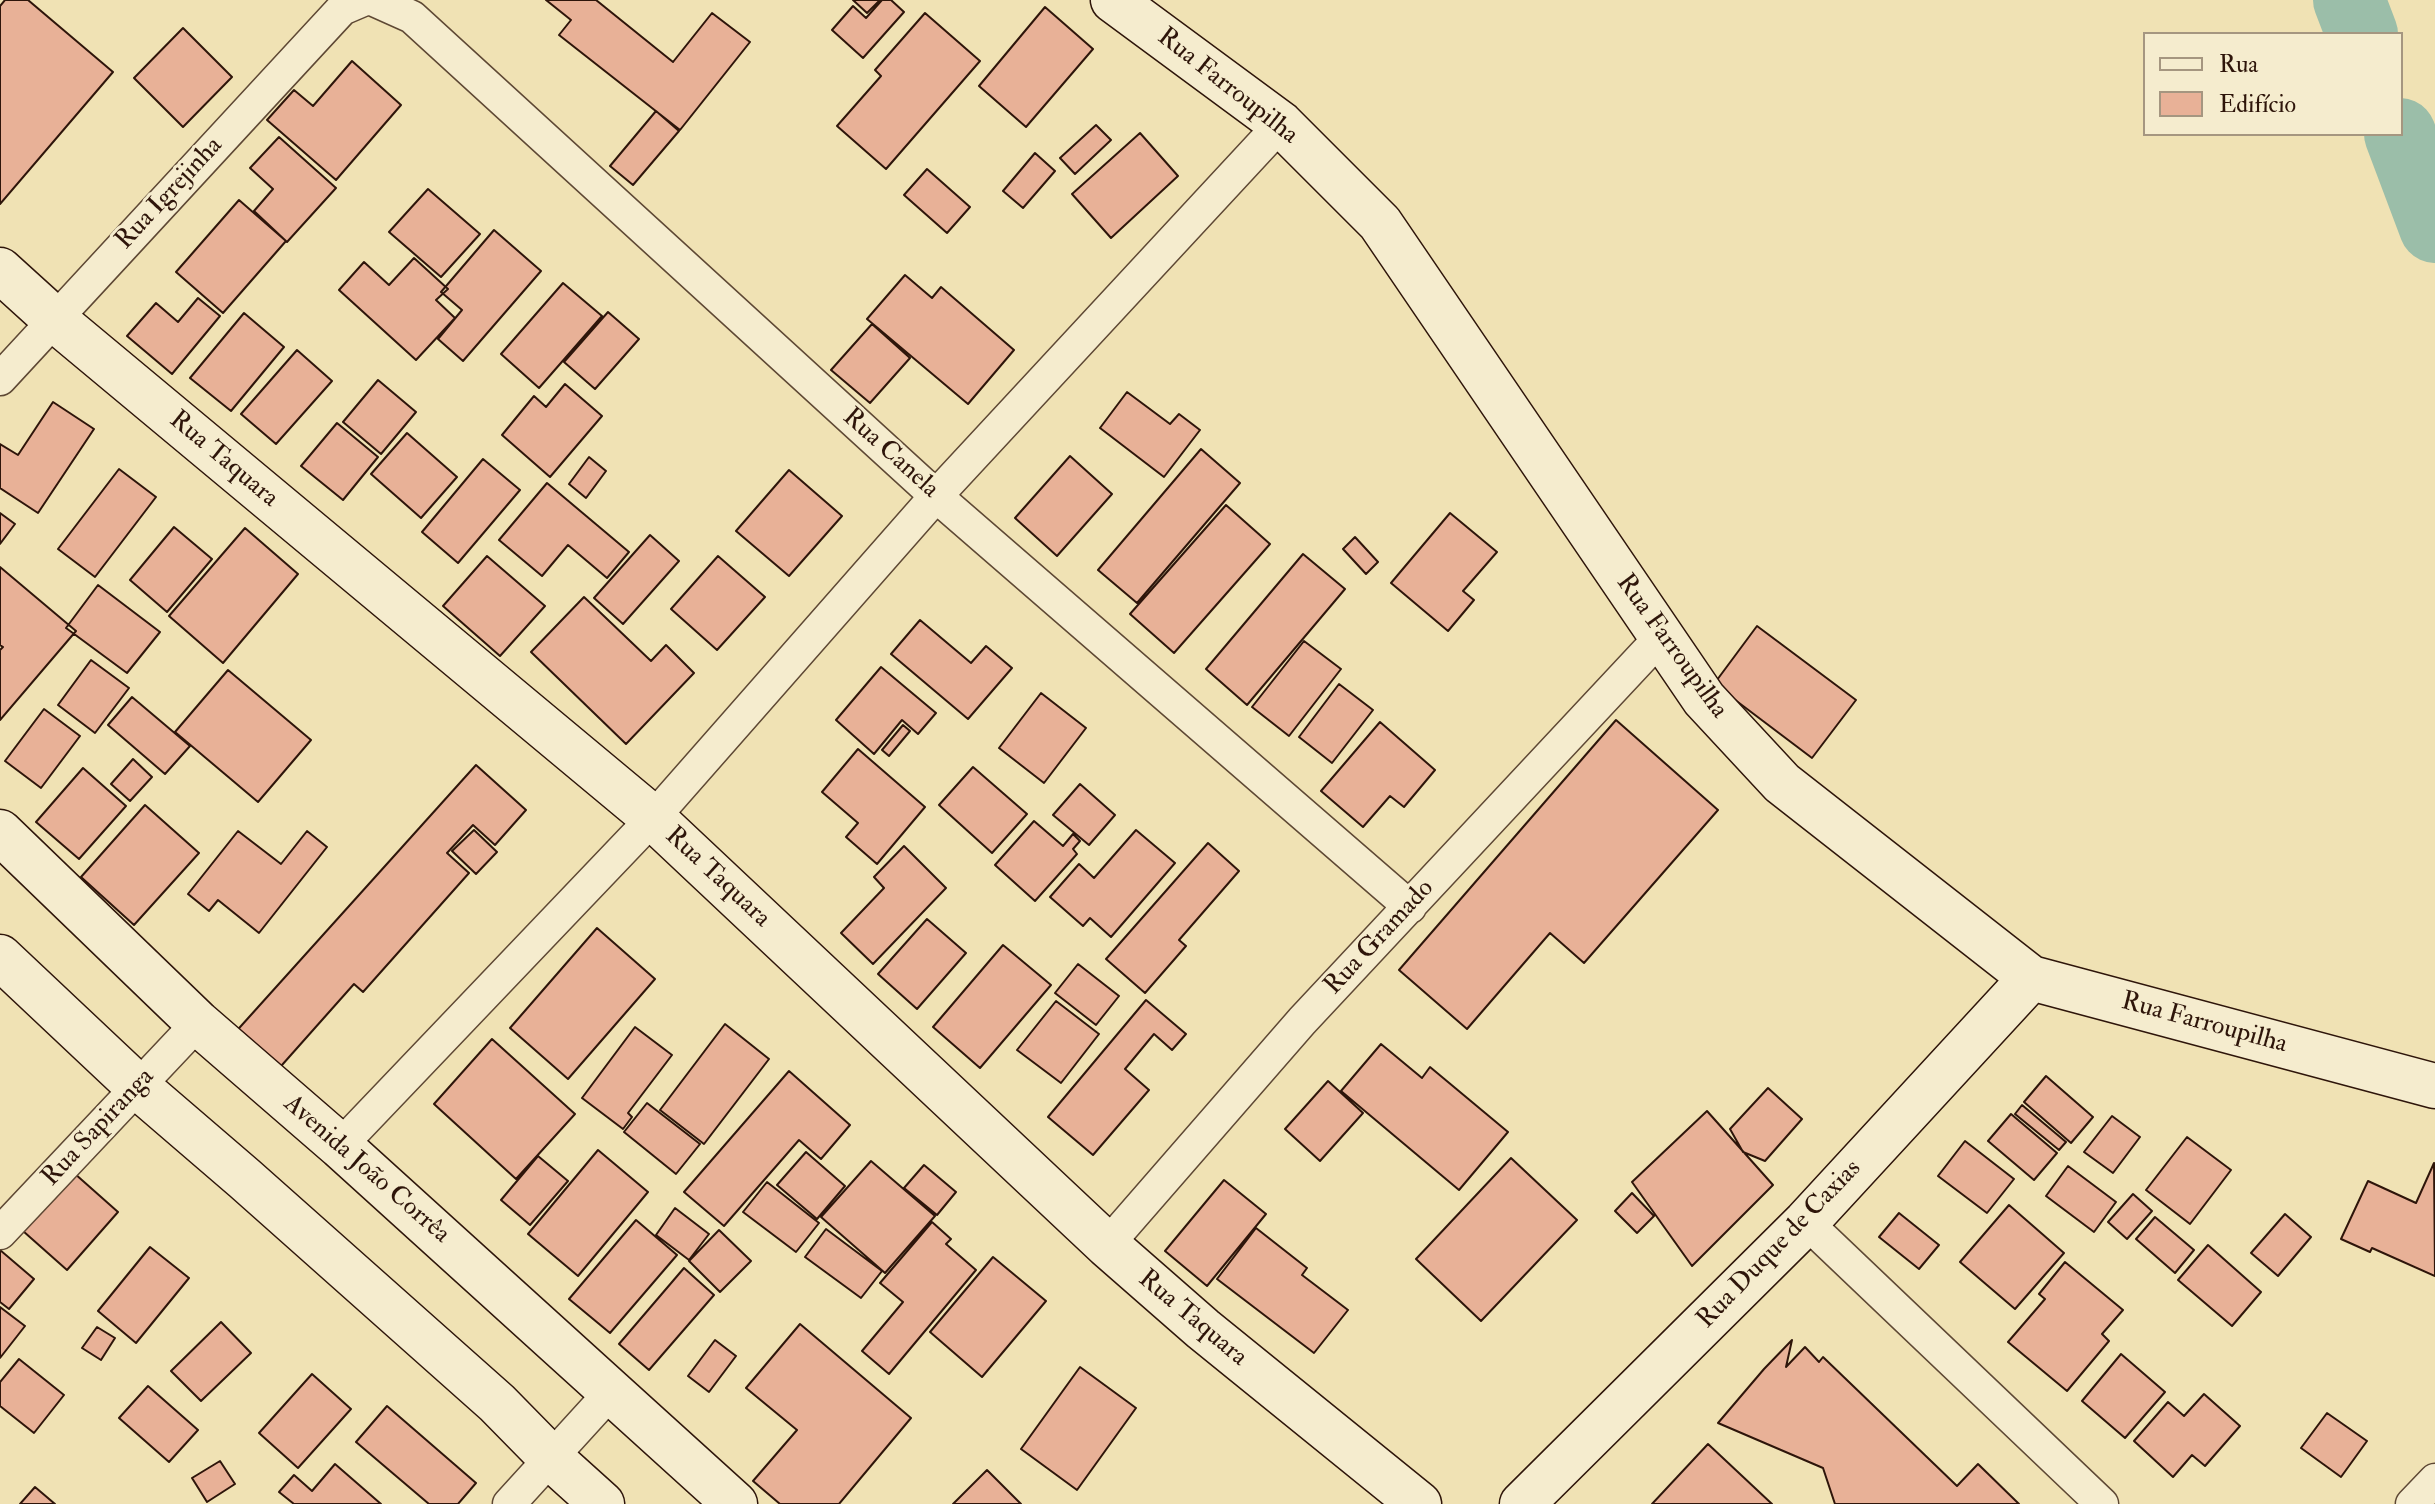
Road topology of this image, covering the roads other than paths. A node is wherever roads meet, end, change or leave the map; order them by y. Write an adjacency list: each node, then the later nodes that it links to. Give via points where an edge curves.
1 (374, 0): 8 (street, Rua Canela, via 412,17)
2 (1113, 0): 4 (street, Rua Farroupilha)
3 (352, 5): 6 (street, Rua Igrejinha)
4 (1281, 124): 8 (street); 9 (street, Rua Farroupilha, via 1380,223)
5 (0, 270): 6 (street, Rua Taquara)
6 (54, 319): 7 (street, Rua Igrejinha); 10 (street, Rua Taquara)
7 (0, 379)
8 (936, 496): 10 (street); 12 (street, Rua Canela)
9 (1660, 638): 12 (street, Rua Gramado); 14 (street, Rua Farroupilha, via 1704,699 1782,783)
10 (653, 818): 18 (street); 21 (street, Rua Taquara)
11 (0, 832): 15 (street, Avenida João Corrêa)
12 (1410, 907): 21 (street, Rua Gramado, via 1302,1021)
13 (0, 957): 17 (street)
14 (2031, 978): 16 (street, Rua Farroupilha); 19 (street, Rua Duque de Caxias)
15 (198, 1023): 17 (street, Rua Sapiranga); 18 (street, Avenida João Corrêa)
16 (2435, 1086)
17 (138, 1087): 20 (street, Rua Sapiranga); 23 (street, via 497,1403)
18 (340, 1146): 22 (street, Avenida João Corrêa)
19 (1806, 1222): 29 (street, Rua Duque de Caxias); 30 (street)
20 (0, 1233)
21 (1107, 1245): 28 (street, Rua Taquara)
22 (611, 1392): 23 (street); 27 (street, Avenida João Corrêa)
23 (551, 1458): 25 (street); 26 (street)
24 (2435, 1480): 31 (street)
25 (509, 1504)
26 (602, 1504)
27 (735, 1504)
28 (1419, 1504)
29 (1522, 1504)
30 (2102, 1504)
31 (2412, 1504)

